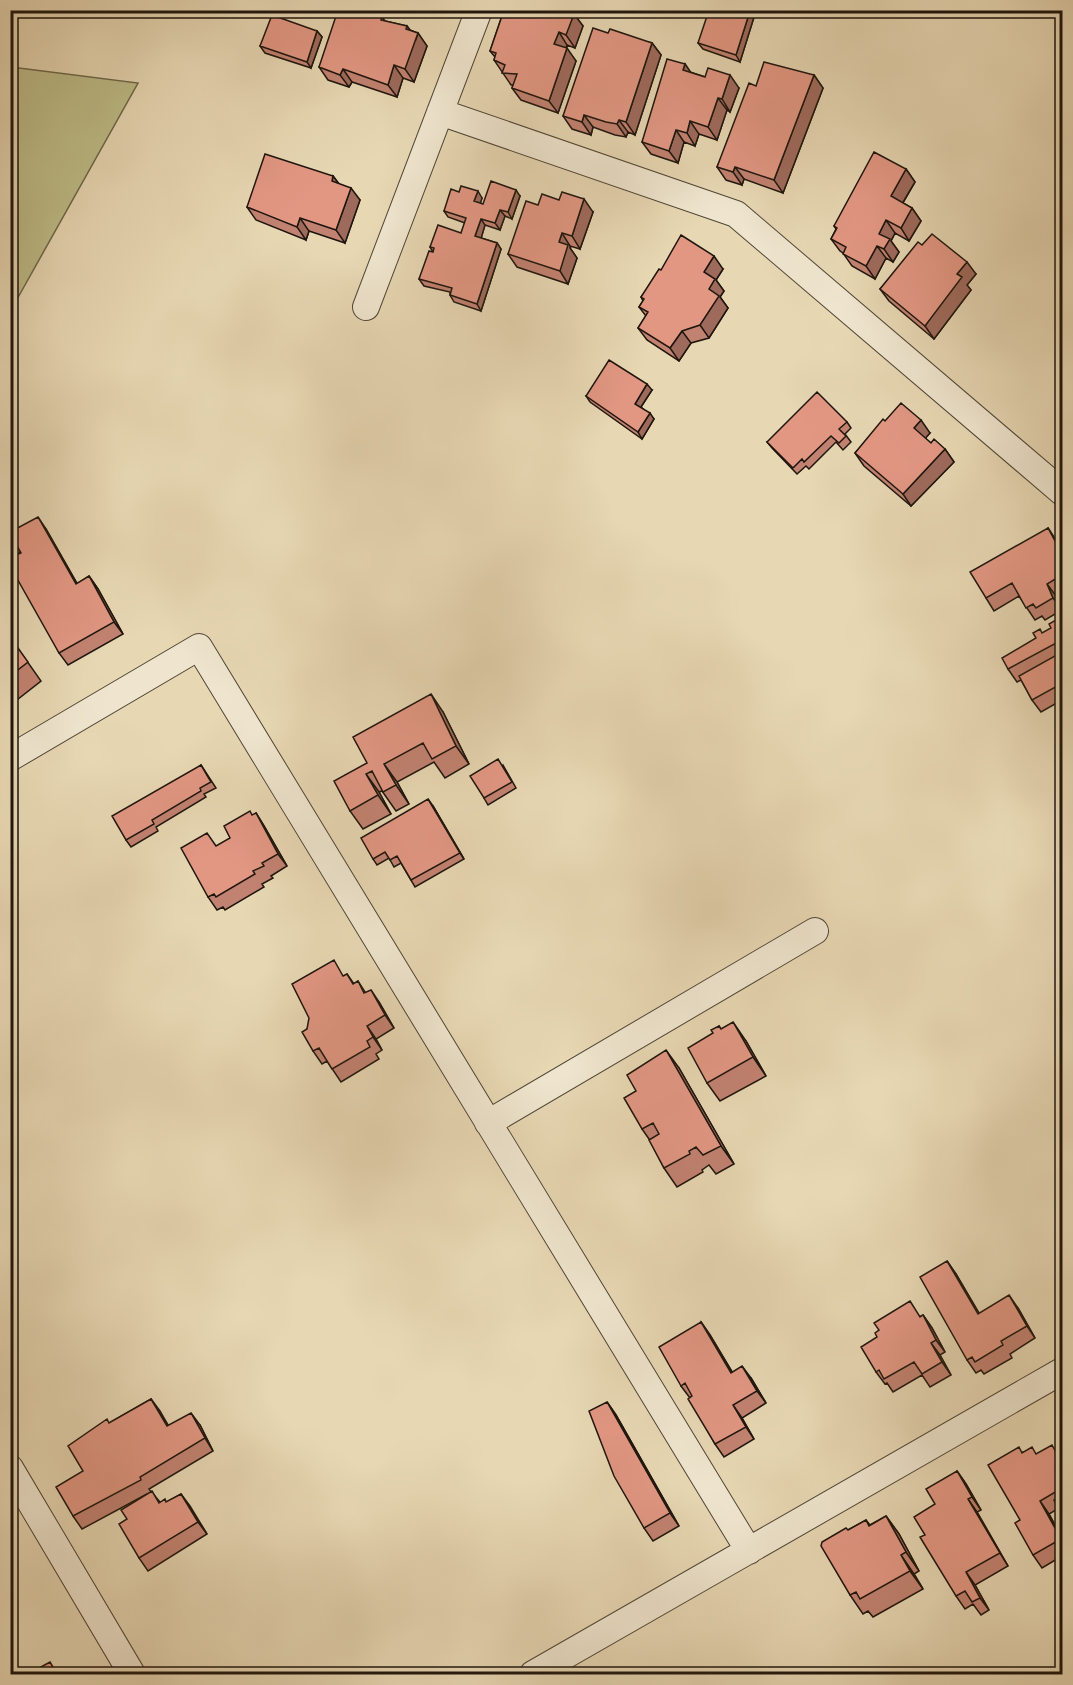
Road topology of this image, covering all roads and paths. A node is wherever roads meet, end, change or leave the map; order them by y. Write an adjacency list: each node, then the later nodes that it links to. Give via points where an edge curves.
1 (479, 10): 2 (street)
2 (440, 112): 3 (street); 4 (street, via 736,214)
3 (366, 307)
4 (1062, 492)
5 (10, 758): 7 (street, via 199,647)
6 (815, 931): 7 (street)
7 (488, 1123): 10 (street)
8 (1062, 1371): 10 (street)
9 (10, 1468): 11 (street)
10 (748, 1551): 12 (street)
11 (132, 1674)
12 (533, 1674)

